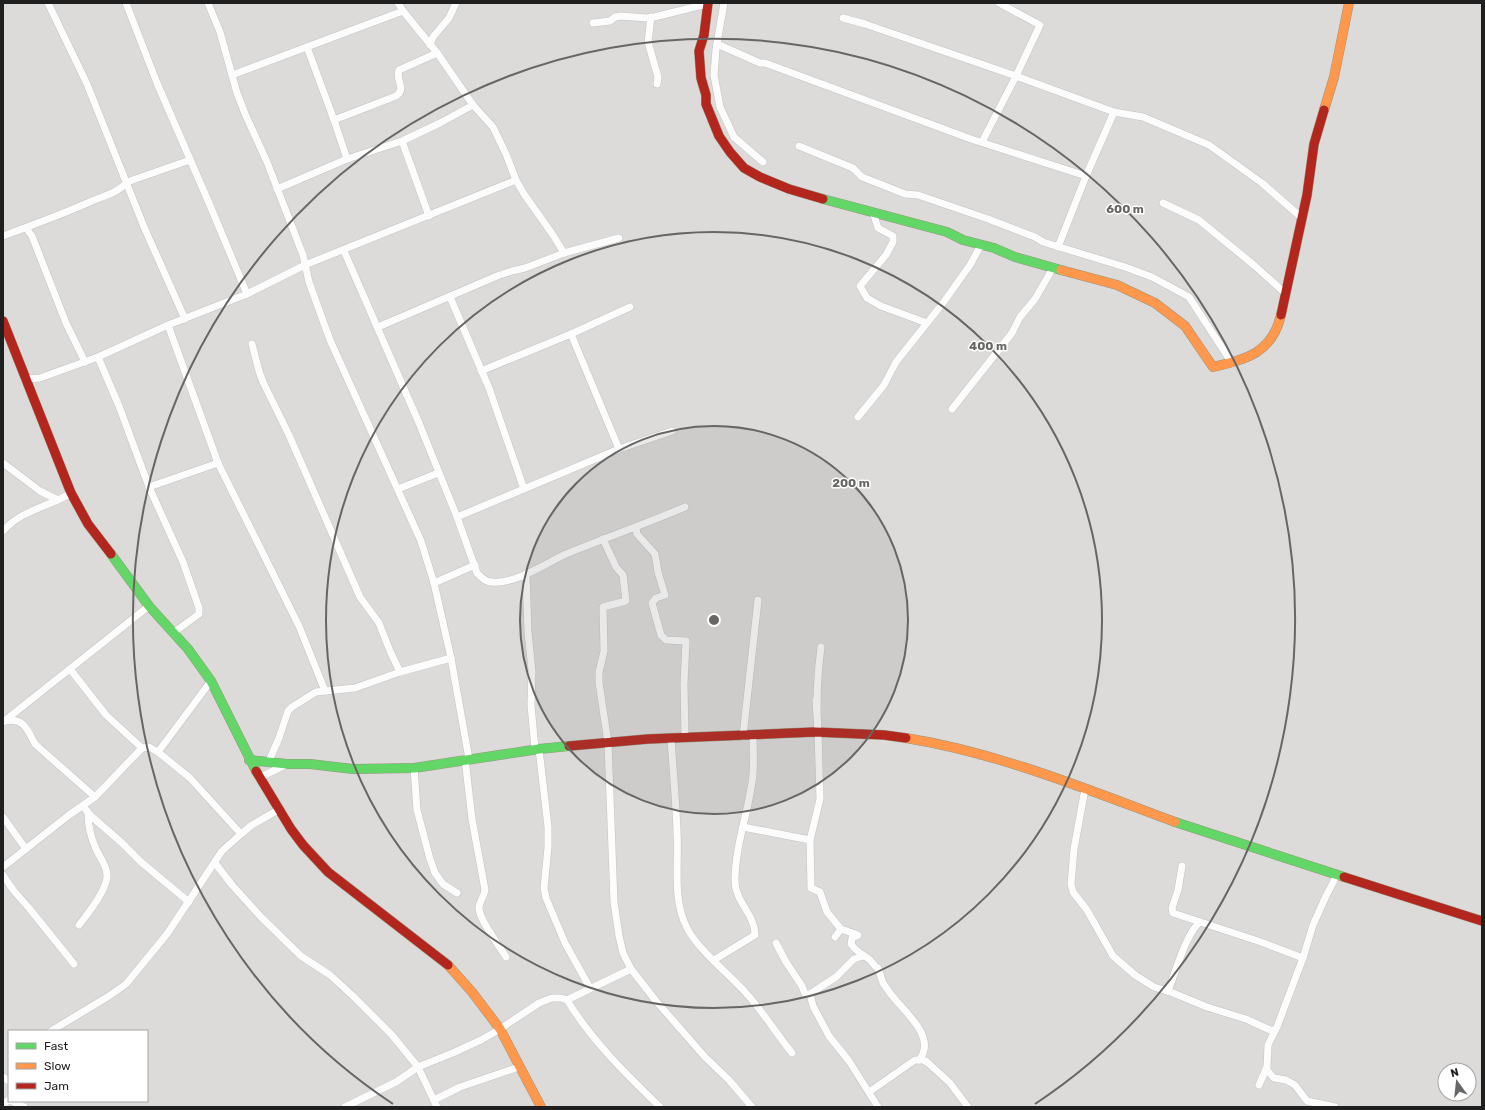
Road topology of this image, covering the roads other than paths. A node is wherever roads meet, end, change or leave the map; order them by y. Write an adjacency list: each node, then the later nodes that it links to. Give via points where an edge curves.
1 (48, 3): 32 (street, via 87,84)
2 (126, 3): 28 (street)
3 (398, 3): 10 (street)
4 (456, 3): 14 (street, via 449,18)
5 (724, 3): 15 (street)
6 (999, 3): 19 (street, via 1040,25)
7 (1349, 3): 37 (street, via 1334,77 1314,144)
8 (211, 4): 18 (street)
9 (707, 4): 11 (street); 35 (street, via 704,35 699,51 702,78 708,109 730,152 744,168 760,177 789,189)
10 (403, 11): 14 (street); 16 (street)
11 (652, 17): 13 (street, via 621,16 610,21); 20 (street, via 648,42)
12 (842, 18): 19 (street)
13 (593, 23)
14 (430, 44): 17 (street)
15 (717, 44): 25 (street, via 760,63 766,63); 29 (street, via 714,75 720,107 734,137)
16 (307, 47): 18 (street); 23 (street)
17 (438, 53): 21 (street); 23 (street, via 399,70 402,89 400,94)
18 (232, 75): 33 (street, via 246,116)
19 (1016, 76): 22 (street); 25 (street)
20 (658, 84)
21 (473, 105): 24 (street); 31 (street, via 497,135)
22 (1114, 112): 30 (street); 37 (street, via 1143,117 1209,145 1262,183)
23 (334, 120): 27 (street)
24 (402, 141): 27 (street); 36 (street)
25 (982, 142): 30 (street)
26 (799, 146): 42 (street, via 853,168 862,177 905,194 918,195 988,219)
27 (347, 159): 33 (street)
28 (190, 160): 32 (street); 47 (street)
29 (763, 162)
30 (1086, 176): 42 (street)
31 (516, 180): 36 (street); 44 (street)
32 (128, 182): 38 (street, via 120,189); 51 (street, via 144,227)
33 (277, 189): 45 (street)
34 (1163, 203): 48 (street, via 1199,220)
35 (873, 212): 41 (street, via 947,232); 53 (street, via 878,228 893,236 893,242 860,286 867,298 881,306)
36 (429, 216): 43 (street)
37 (1302, 218): 48 (street)
38 (26, 228): 39 (street); 59 (street, via 32,236 66,323)
39 (3, 236)
40 (619, 238): 44 (street)
41 (981, 245): 46 (street); 53 (street, via 970,265)
42 (1058, 247): 60 (street, via 1138,272 1189,297)
43 (344, 251): 45 (street); 55 (street)
44 (564, 253): 49 (street, via 497,276)
45 (305, 266): 47 (street); 71 (street, via 330,340)
46 (1053, 268): 60 (street, via 1117,285 1155,303 1185,326 1213,367); 63 (street, via 1012,333)
47 (247, 294): 51 (street)
48 (1286, 294): 60 (street, via 1279,324 1266,346 1251,356)
49 (450, 297): 55 (street); 61 (street)
50 (630, 307): 56 (street)
51 (185, 319): 54 (street)
52 (3, 322): 62 (street)
53 (927, 323): 64 (street, via 896,362 884,385)
54 (168, 325): 58 (street); 68 (street)
55 (378, 327): 69 (street)
56 (571, 334): 61 (street); 66 (street)
57 (252, 344): 89 (street, via 263,382 289,434 360,597 379,623)
58 (98, 357): 59 (street); 70 (street)
59 (85, 362): 62 (street, via 40,378)
60 (1232, 363)
61 (481, 370): 72 (street)
62 (25, 379): 73 (street)
63 (952, 409)
64 (858, 417)
65 (672, 431): 66 (street)
66 (619, 449): 72 (street)
67 (3, 462): 74 (street, via 38,489)
68 (218, 463): 70 (street); 91 (street, via 299,626)
69 (438, 473): 71 (street); 76 (street)
70 (149, 487): 85 (street, via 183,562 200,608 199,614)
71 (398, 489): 82 (street, via 418,533)
72 (524, 489): 76 (street)
73 (71, 493): 74 (street); 84 (street, via 88,524)
74 (58, 500): 78 (street, via 27,513 10,523)
75 (685, 508): 77 (street)
76 (457, 517): 80 (street)
77 (636, 528): 79 (street); 95 (street, via 637,534 656,554 665,595 656,598 652,603 661,636 666,640 686,641)
78 (3, 531)
79 (603, 539): 81 (street); 97 (street, via 616,567 623,575 626,601 603,607 604,651 599,682)
80 (475, 565): 81 (street, via 477,573 486,581 506,580); 82 (street)
81 (526, 574): 99 (street, via 532,670 531,705)
82 (434, 583): 87 (street)
83 (758, 600): 94 (street)
84 (149, 606): 85 (street); 88 (street)
85 (173, 633): 90 (street)
86 (821, 647): 93 (street, via 816,700)
87 (450, 658): 89 (street); 101 (street)
88 (70, 669): 92 (street); 98 (street, via 106,715)
89 (400, 672): 91 (street, via 355,688)
90 (211, 681): 100 (street); 102 (street)
91 (325, 691): 103 (street, via 316,692 290,709)
92 (4, 721): 108 (street, via 16,720 25,726 35,744)
93 (818, 733): 94 (street); 107 (street, via 884,735 923,741 986,755); 115 (street, via 820,799)
94 (748, 736): 95 (street); 113 (street, via 752,775)
95 (685, 737): 96 (street)
96 (671, 739): 97 (street); 133 (street, via 680,909 687,929)
97 (608, 743): 99 (street); 135 (street, via 614,902 623,953)
98 (142, 748): 100 (street); 108 (street)
99 (537, 749): 101 (street); 136 (street, via 548,827 544,888 546,898 565,943)
100 (158, 752): 114 (street, via 190,778)
101 (467, 759): 105 (street); 131 (street, via 472,818 484,885 484,896 479,904 480,915)
102 (249, 760): 103 (street); 106 (street)
103 (269, 761): 104 (street)
104 (287, 764): 105 (street); 106 (street)
105 (414, 768): 122 (street, via 417,810 430,859 435,873 444,884)
106 (259, 778): 110 (street)
107 (1085, 789): 121 (street, via 1175,822); 137 (street, via 1074,849 1071,878 1073,892 1087,910 1113,956 1154,987)
108 (95, 797): 109 (street)
109 (83, 806): 111 (street); 116 (street)
110 (278, 810): 114 (street, via 265,816); 140 (street, via 291,830 323,867 447,964)
111 (88, 813): 123 (street); 126 (street, via 90,830 107,872 107,879 104,889)
112 (3, 817): 116 (street)
113 (743, 827): 115 (street); 133 (street, via 735,883 739,898 754,922 755,935)
114 (241, 834): 117 (street, via 222,851)
115 (810, 840): 127 (street, via 811,888 820,892 827,912)
116 (26, 850): 119 (street)
117 (215, 863): 123 (street); 145 (street, via 261,917 301,956 330,975 353,996 392,1035)
118 (1182, 866): 125 (street, via 1172,911)
119 (3, 867)
120 (3, 875): 134 (street)
121 (1337, 875): 124 (street); 132 (street, via 1313,926)
122 (457, 893)
123 (189, 902): 141 (street, via 126,984)
124 (1482, 921)
125 (1200, 922): 132 (street); 137 (street, via 1190,936)
126 (79, 925)
127 (841, 929): 128 (street); 130 (street, via 858,935 852,938 851,944)
128 (835, 937)
129 (776, 943): 138 (street, via 805,994)
130 (862, 956): 138 (street, via 854,959 836,977); 144 (street, via 878,968 891,994 921,1031 925,1044 924,1054)
131 (506, 957)
132 (1303, 958): 142 (street)
133 (714, 960): 143 (street, via 762,1011)
134 (74, 964)
135 (631, 970): 136 (street); 157 (street, via 681,1030)
136 (590, 988): 139 (street)
137 (1168, 991): 142 (street)
138 (810, 994): 149 (street, via 813,1006 829,1036)
139 (567, 1000): 140 (street, via 545,1000); 156 (street, via 588,1032)
140 (500, 1029): 145 (street); 146 (street)
141 (53, 1030)
142 (1275, 1030): 147 (street, via 1268,1045)
143 (792, 1053)
144 (919, 1060): 149 (street, via 915,1060); 159 (street, via 927,1062 939,1072)
145 (418, 1067): 150 (street); 153 (street, via 396,1082)
146 (519, 1067): 150 (street); 155 (street)
147 (1266, 1069): 148 (street); 160 (street, via 1274,1078 1295,1085 1307,1100)
148 (1259, 1085)
149 (869, 1092): 158 (street)
150 (434, 1100): 154 (street)
151 (14, 1102): 152 (street)
152 (24, 1107)
153 (345, 1107)
154 (437, 1107)
155 (541, 1107)
156 (660, 1107)
157 (752, 1107)
158 (878, 1107)
159 (968, 1107)
160 (1335, 1107)

